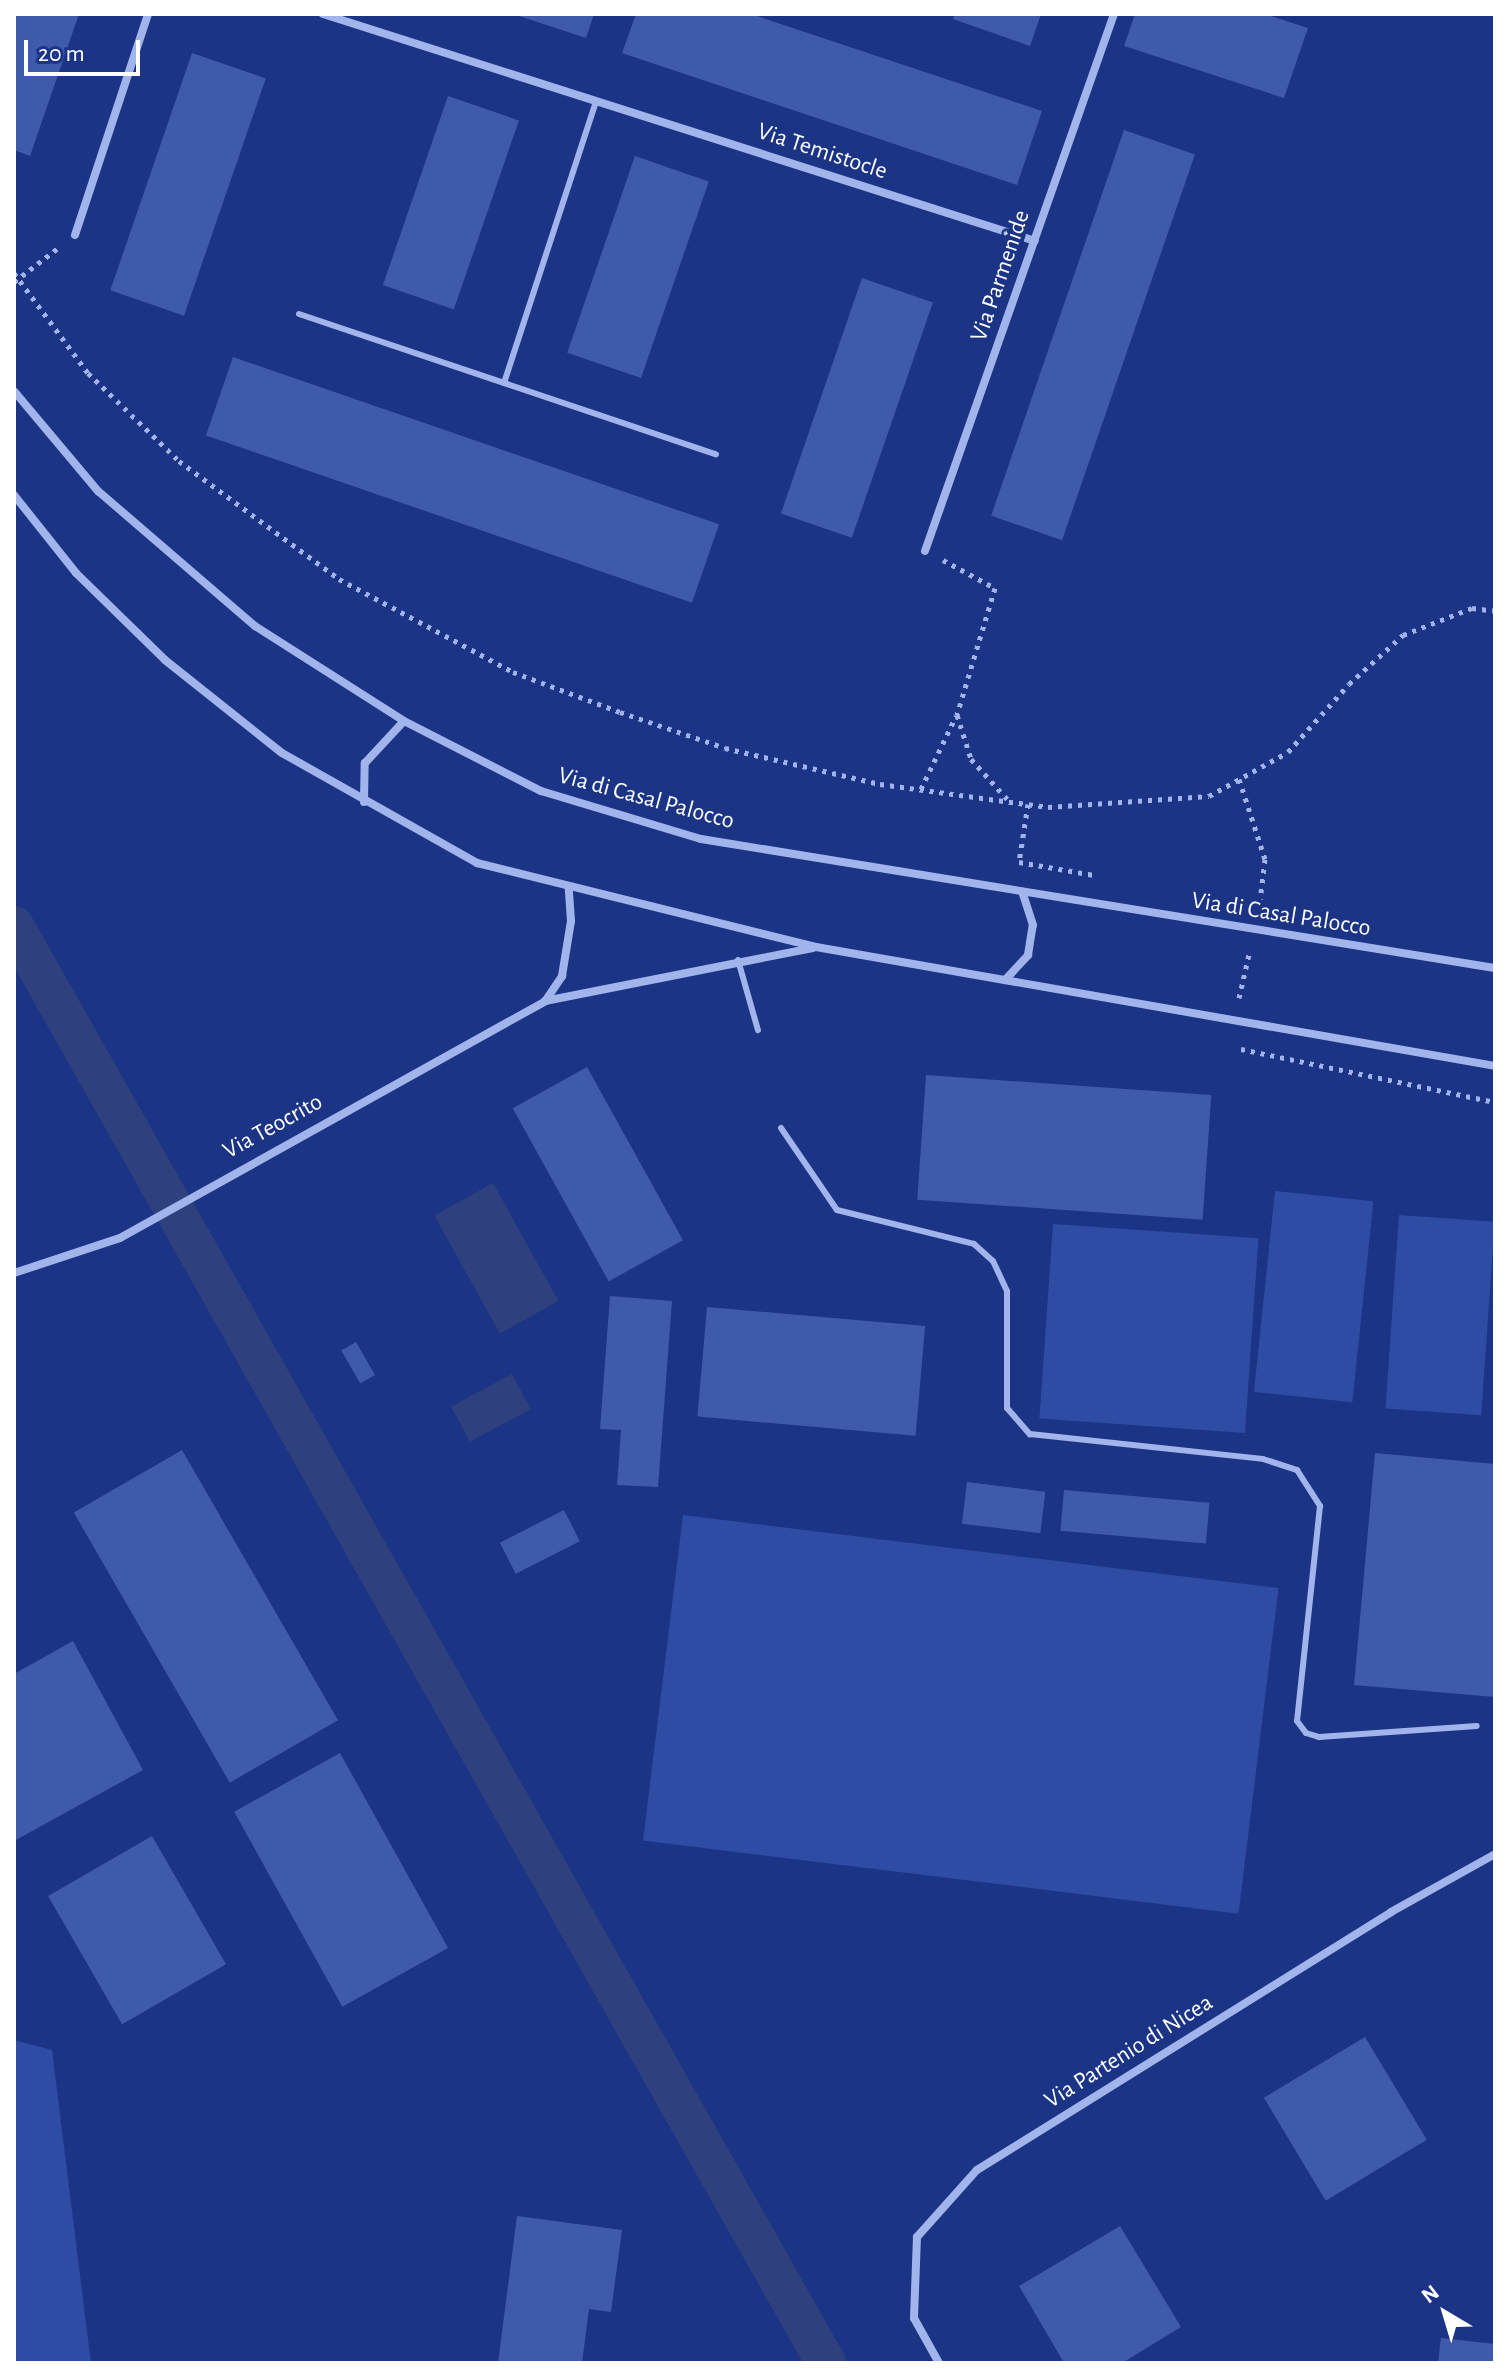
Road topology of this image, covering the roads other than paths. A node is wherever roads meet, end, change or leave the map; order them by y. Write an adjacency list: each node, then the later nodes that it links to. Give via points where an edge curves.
1 (148, 14): 5 (street)
2 (323, 14): 4 (street, Via Temistocle)
3 (1114, 14): 6 (street, Via Parmenide)
4 (596, 101): 6 (street, Via Temistocle); 8 (lane)
5 (75, 235)
6 (1035, 241): 12 (street, Via Parmenide)
7 (299, 314): 8 (lane)
8 (504, 383): 10 (lane)
9 (14, 391): 13 (street, Via di Casal Palocco, via 98,491 182,566 255,626)
10 (716, 454)
11 (14, 495): 14 (street, via 76,573 165,660 282,753)
12 (925, 551)
13 (404, 721): 14 (street, via 365,763); 16 (street, Via di Casal Palocco, via 541,791 701,839)
14 (364, 802): 15 (street, via 477,863)
15 (569, 889): 17 (street); 21 (street, via 571,921 562,976)
16 (1022, 892): 19 (street, Via di Casal Palocco); 20 (street, via 1033,925 1028,955)
17 (816, 947): 18 (street, Via Teocrito); 20 (street)
18 (738, 960): 21 (street, Via Teocrito); 22 (lane)
19 (1495, 968)
20 (1005, 980): 23 (street)
21 (545, 1001): 25 (street, Via Teocrito, via 120,1238)
22 (758, 1030)
23 (1495, 1066)
24 (781, 1128): 26 (lane, via 837,1210 974,1244 993,1261 1007,1291 1007,1408 1030,1434 1263,1459 1297,1470 1320,1506 1297,1721 1306,1733 1319,1737)
25 (14, 1273)
26 (1477, 1726)
27 (1495, 1854): 28 (street, Via Partenio di Nicea, via 1391,1912 977,2170 917,2237 914,2318)
28 (939, 2363)

